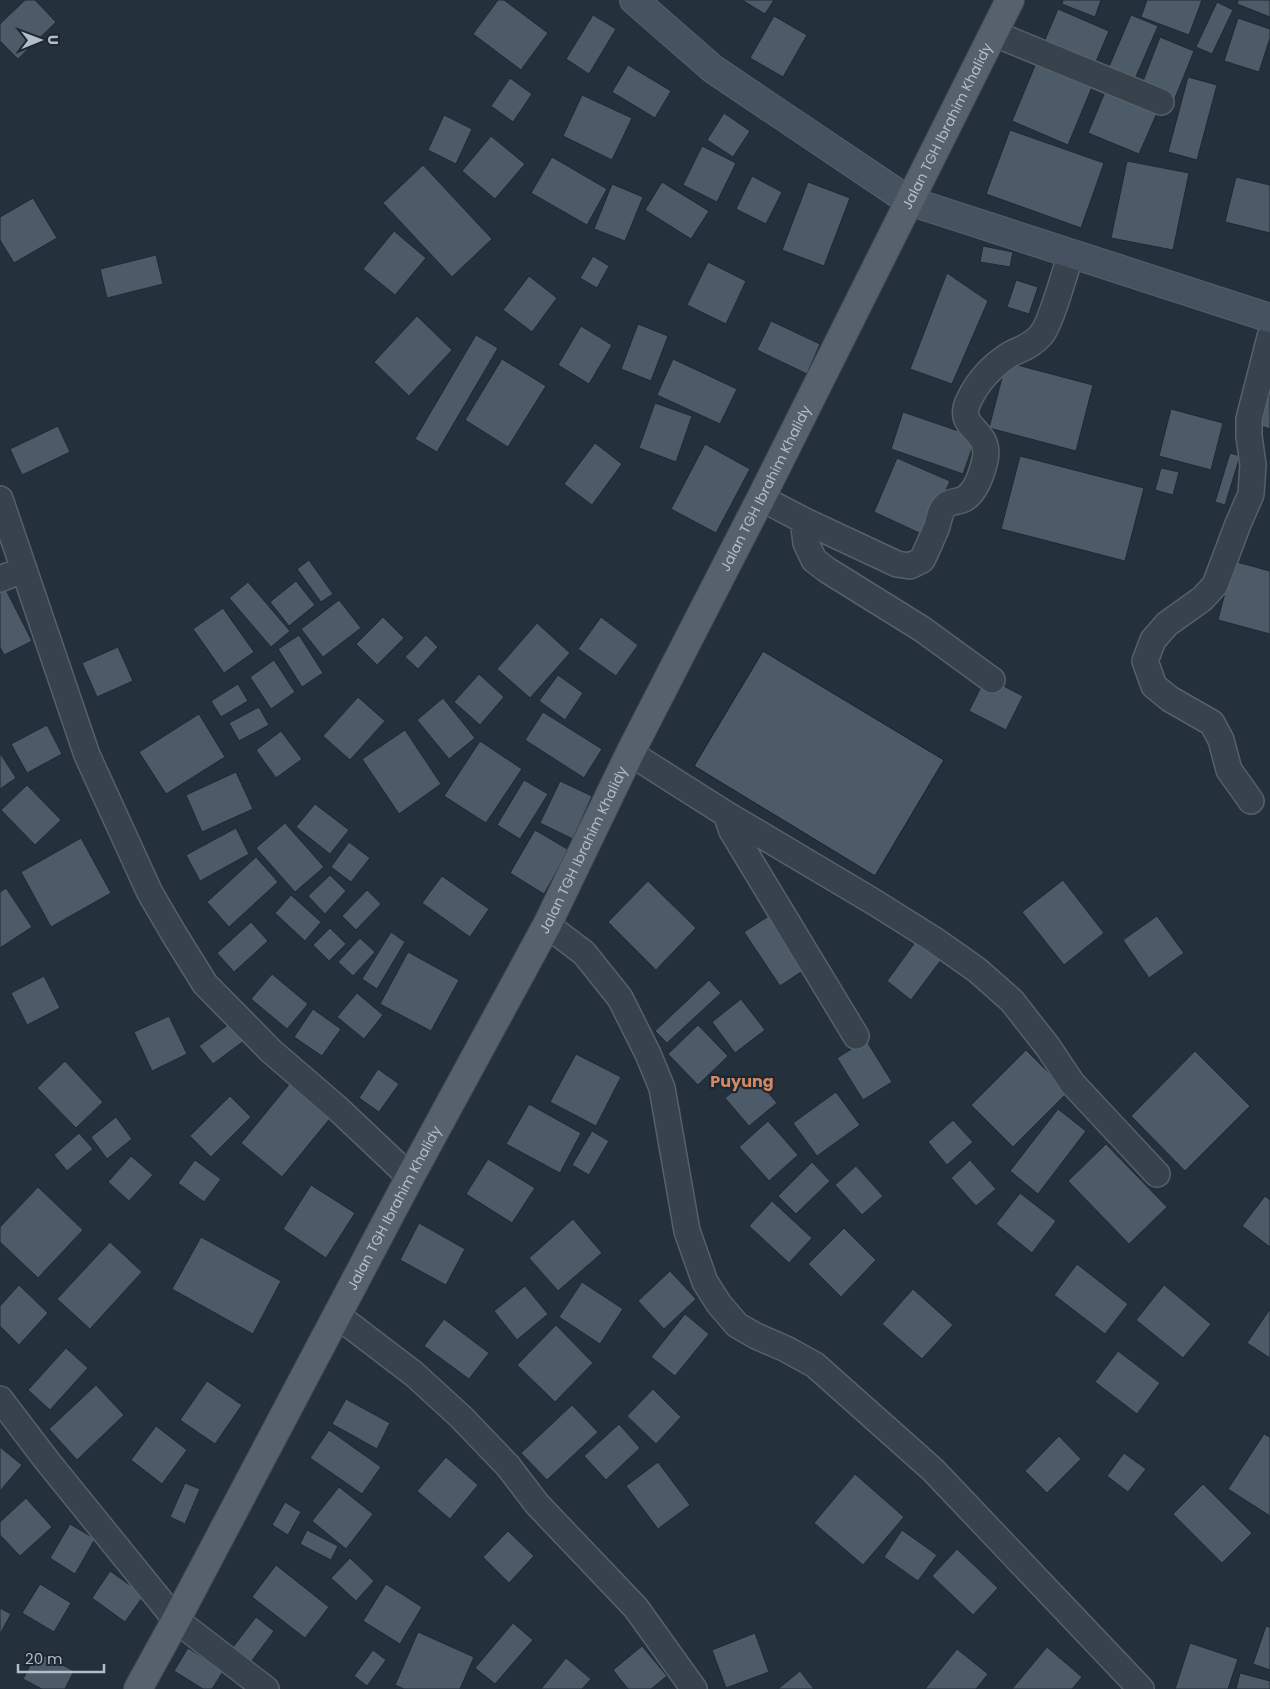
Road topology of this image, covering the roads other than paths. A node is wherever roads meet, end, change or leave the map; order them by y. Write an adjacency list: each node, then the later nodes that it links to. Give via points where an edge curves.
1 (634, 0): 5 (main road, via 713,70)
2 (1010, 0): 3 (main road, Jalan TGH Ibrahim Khalidy)
3 (994, 34): 4 (street); 5 (main road, Jalan TGH Ibrahim Khalidy)
4 (1161, 102)
5 (909, 201): 6 (main road); 9 (main road, Jalan TGH Ibrahim Khalidy)
6 (1071, 254): 7 (main road); 11 (street, via 1042,334 1029,346 996,364 968,401 965,417 979,433 986,451 981,474 968,496 946,505 922,560 910,566 897,564)
7 (1270, 318)
8 (1270, 337): 16 (street, via 1249,420 1251,494 1216,585 1166,624 1153,640 1145,662 1154,686 1170,700 1212,723 1221,740 1229,770)
9 (761, 498): 11 (street); 15 (main road, Jalan TGH Ibrahim Khalidy)
10 (0, 499): 12 (street)
11 (803, 520): 14 (street, via 806,542 814,560 922,629)
12 (24, 570): 13 (street); 21 (street, via 87,755 150,893 184,951 205,984 271,1051)
13 (0, 579)
14 (992, 680)
15 (630, 753): 17 (street); 18 (main road, Jalan TGH Ibrahim Khalidy)
16 (1251, 801)
17 (726, 814): 19 (street, via 732,830); 20 (street, via 874,902 976,970 1012,1001 1072,1083)
18 (547, 925): 21 (main road, Jalan TGH Ibrahim Khalidy); 28 (street, via 584,953 620,998 648,1054 662,1088 687,1230 705,1282 718,1304 737,1325 816,1364 933,1470)
19 (856, 1036)
20 (1157, 1174)
21 (410, 1177): 22 (main road, Jalan TGH Ibrahim Khalidy)
22 (338, 1316): 24 (main road, Jalan TGH Ibrahim Khalidy); 27 (street, via 414,1374 488,1445 537,1504 636,1608)
23 (0, 1399): 24 (street)
24 (176, 1620): 25 (main road, Jalan TGH Ibrahim Khalidy); 26 (street)
25 (138, 1689)
26 (266, 1689)
27 (694, 1689)
28 (1141, 1689)

